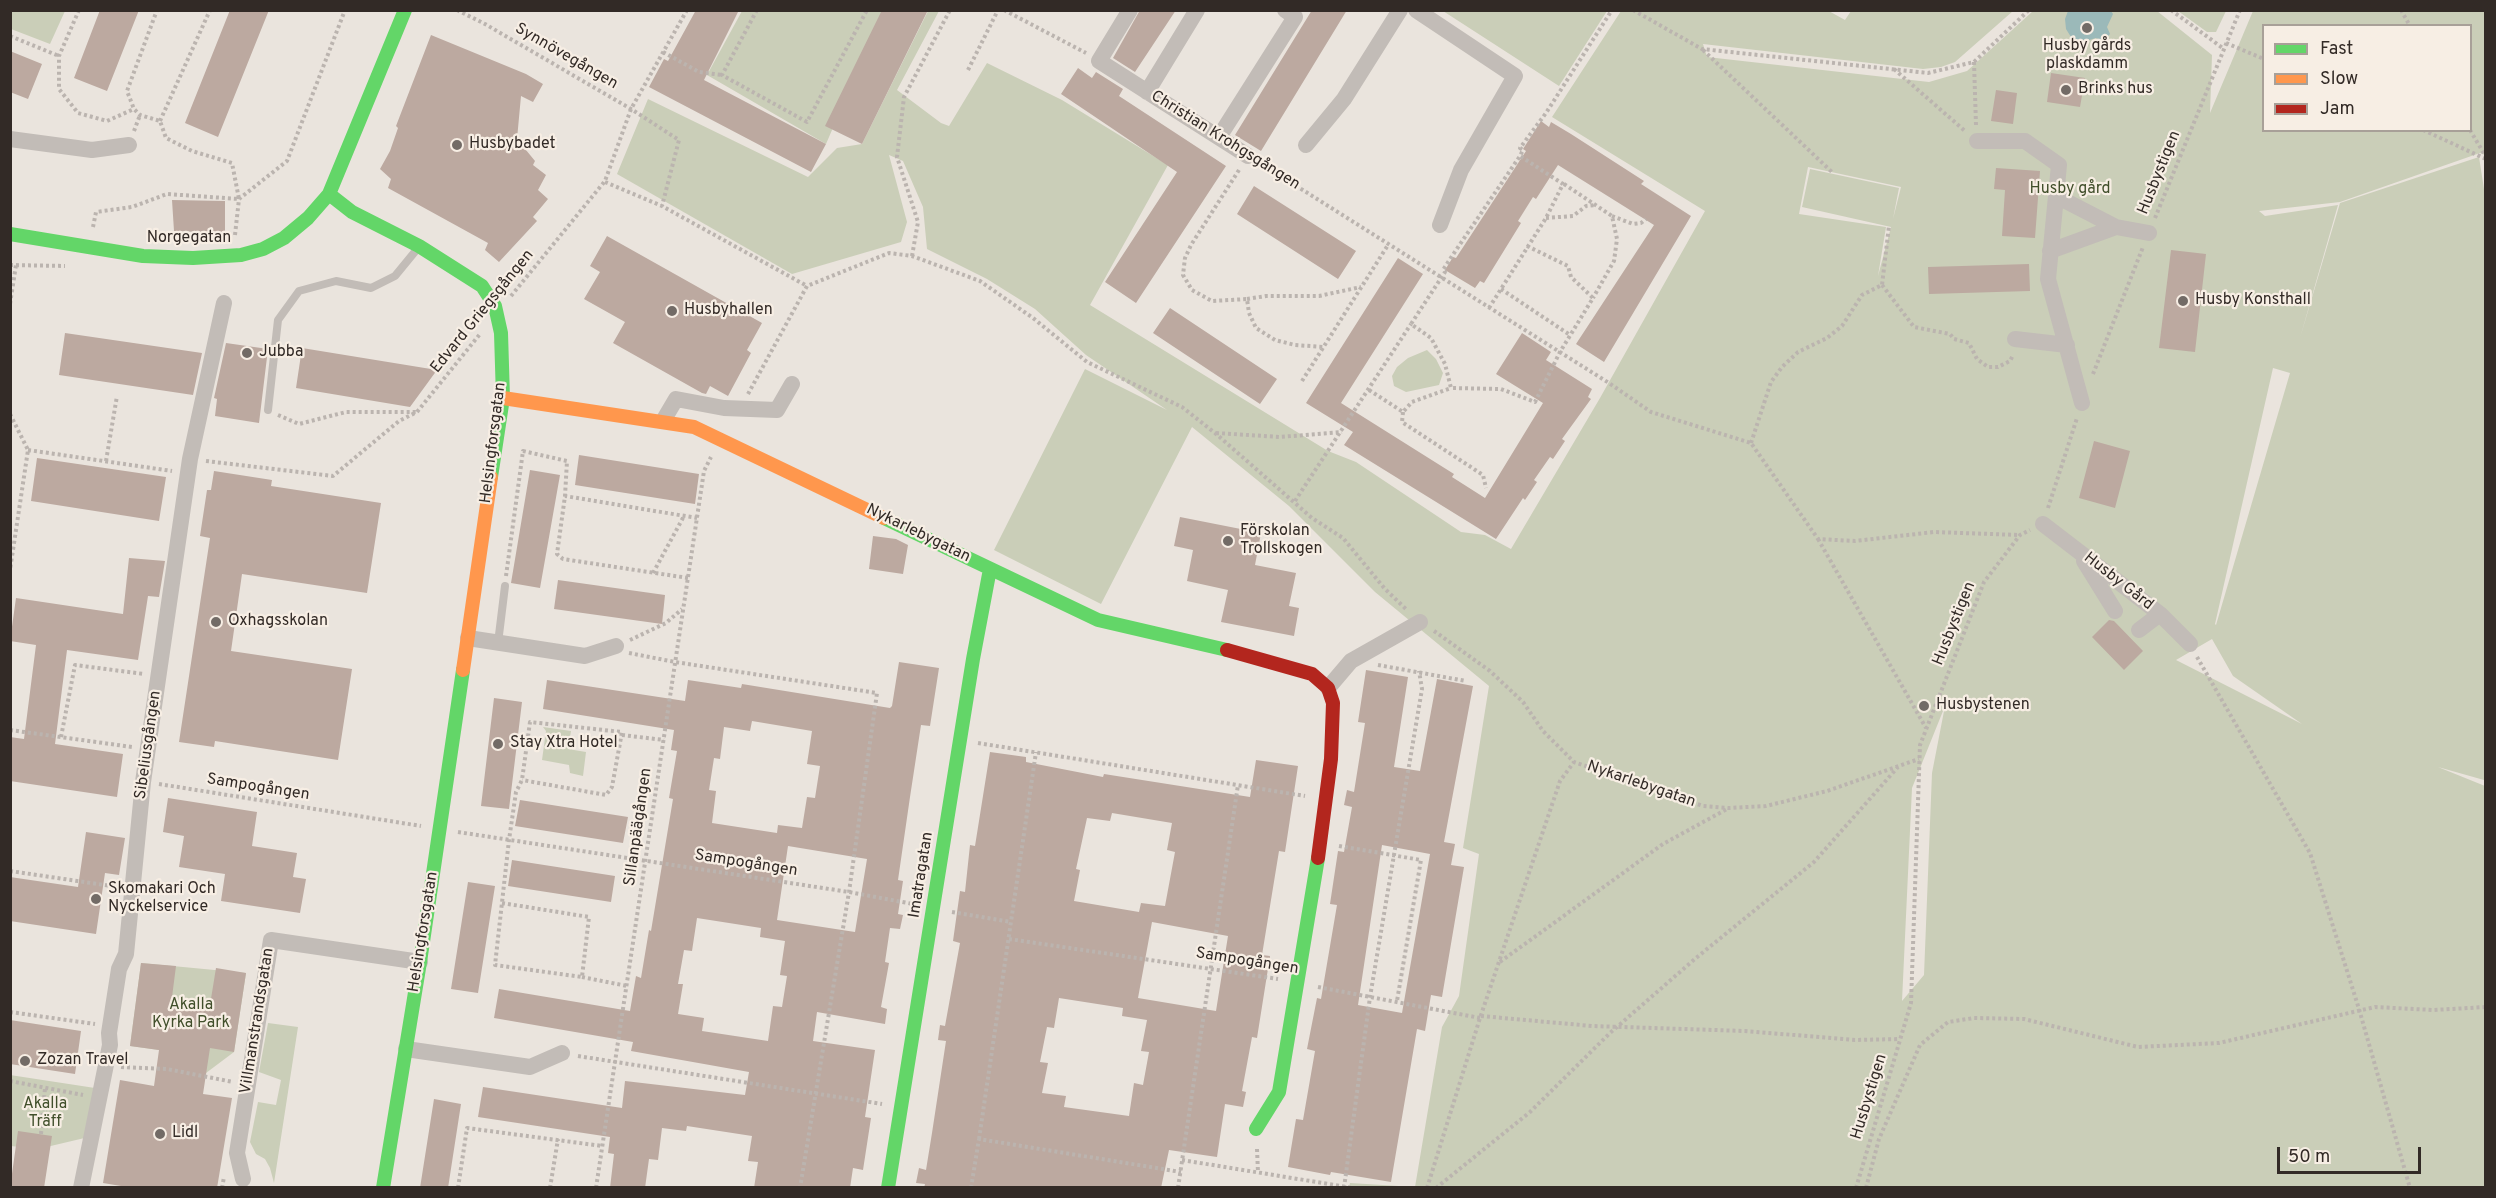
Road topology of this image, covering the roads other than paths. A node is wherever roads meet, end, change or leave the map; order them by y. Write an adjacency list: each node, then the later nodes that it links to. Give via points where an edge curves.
1 (405, 10): 14 (street, Norgegatan)
2 (1130, 10): 7 (street, Christian Krohgsgången, via 1099,61)
3 (1197, 10): 7 (street)
4 (1284, 10): 8 (street, via 1294,17)
5 (1400, 10): 12 (street, via 1344,99)
6 (1416, 10): 16 (street, via 1515,76 1461,170)
7 (1147, 92): 8 (street, Christian Krohgsgången)
8 (1219, 137): 13 (street, Christian Krohgsgången)
9 (10, 139): 11 (street, via 92,150)
10 (1977, 141): 15 (street, via 2025,141 2059,165)
11 (129, 145)
12 (1306, 145)
13 (1248, 156)
14 (329, 194): 19 (street, Norgegatan, via 284,238 241,255 143,256); 20 (street, Helsingforsgatan, via 352,212)
15 (2056, 196): 17 (street); 21 (street)
16 (1440, 225)
17 (2116, 227): 18 (street); 21 (street)
18 (2149, 233)
19 (10, 234)
20 (419, 246): 26 (street, Helsingforsgatan, via 482,286 495,306 501,333); 28 (lane, via 396,276 370,288 336,282 299,291 278,320)
21 (2050, 251): 24 (street, via 2048,279)
22 (224, 303): 48 (street, Sibeliusgången, via 189,466 143,782 126,954 118,969 110,1045)
23 (2015, 339): 24 (street)
24 (2067, 345): 27 (street)
25 (792, 384): 29 (street, via 777,410 724,408 676,399)
26 (503, 398): 29 (street, Nykarlebygatan); 38 (street, Helsingforsgatan)
27 (2082, 403)
28 (268, 410)
29 (663, 421): 32 (street, Nykarlebygatan, via 694,427)
30 (2043, 524): 31 (street, Husby Gård)
31 (2079, 552): 34 (street); 35 (street, Husby Gård)
32 (990, 568): 42 (street, Nykarlebygatan, via 1098,620 1312,674); 50 (street, Imatragatan)
33 (505, 586): 39 (lane)
34 (2115, 611)
35 (2160, 614): 37 (street); 40 (street, Husby Gård)
36 (1420, 622): 42 (street, via 1351,661)
37 (2139, 630)
38 (468, 638): 39 (street); 43 (street, Helsingforsgatan)
39 (498, 643): 41 (street, via 585,656)
40 (2190, 644)
41 (616, 646)
42 (1328, 688): 46 (street, via 1333,703 1331,759 1320,843 1279,1092)
43 (420, 962): 44 (street, Helsingforsgatan); 47 (street, Villmanstrandsgatan, via 271,940 237,1153)
44 (406, 1049): 45 (street, via 530,1067); 49 (street, Helsingforsgatan)
45 (562, 1053)
46 (1256, 1129)
47 (243, 1179)
48 (81, 1188)
49 (383, 1188)
50 (888, 1188)

